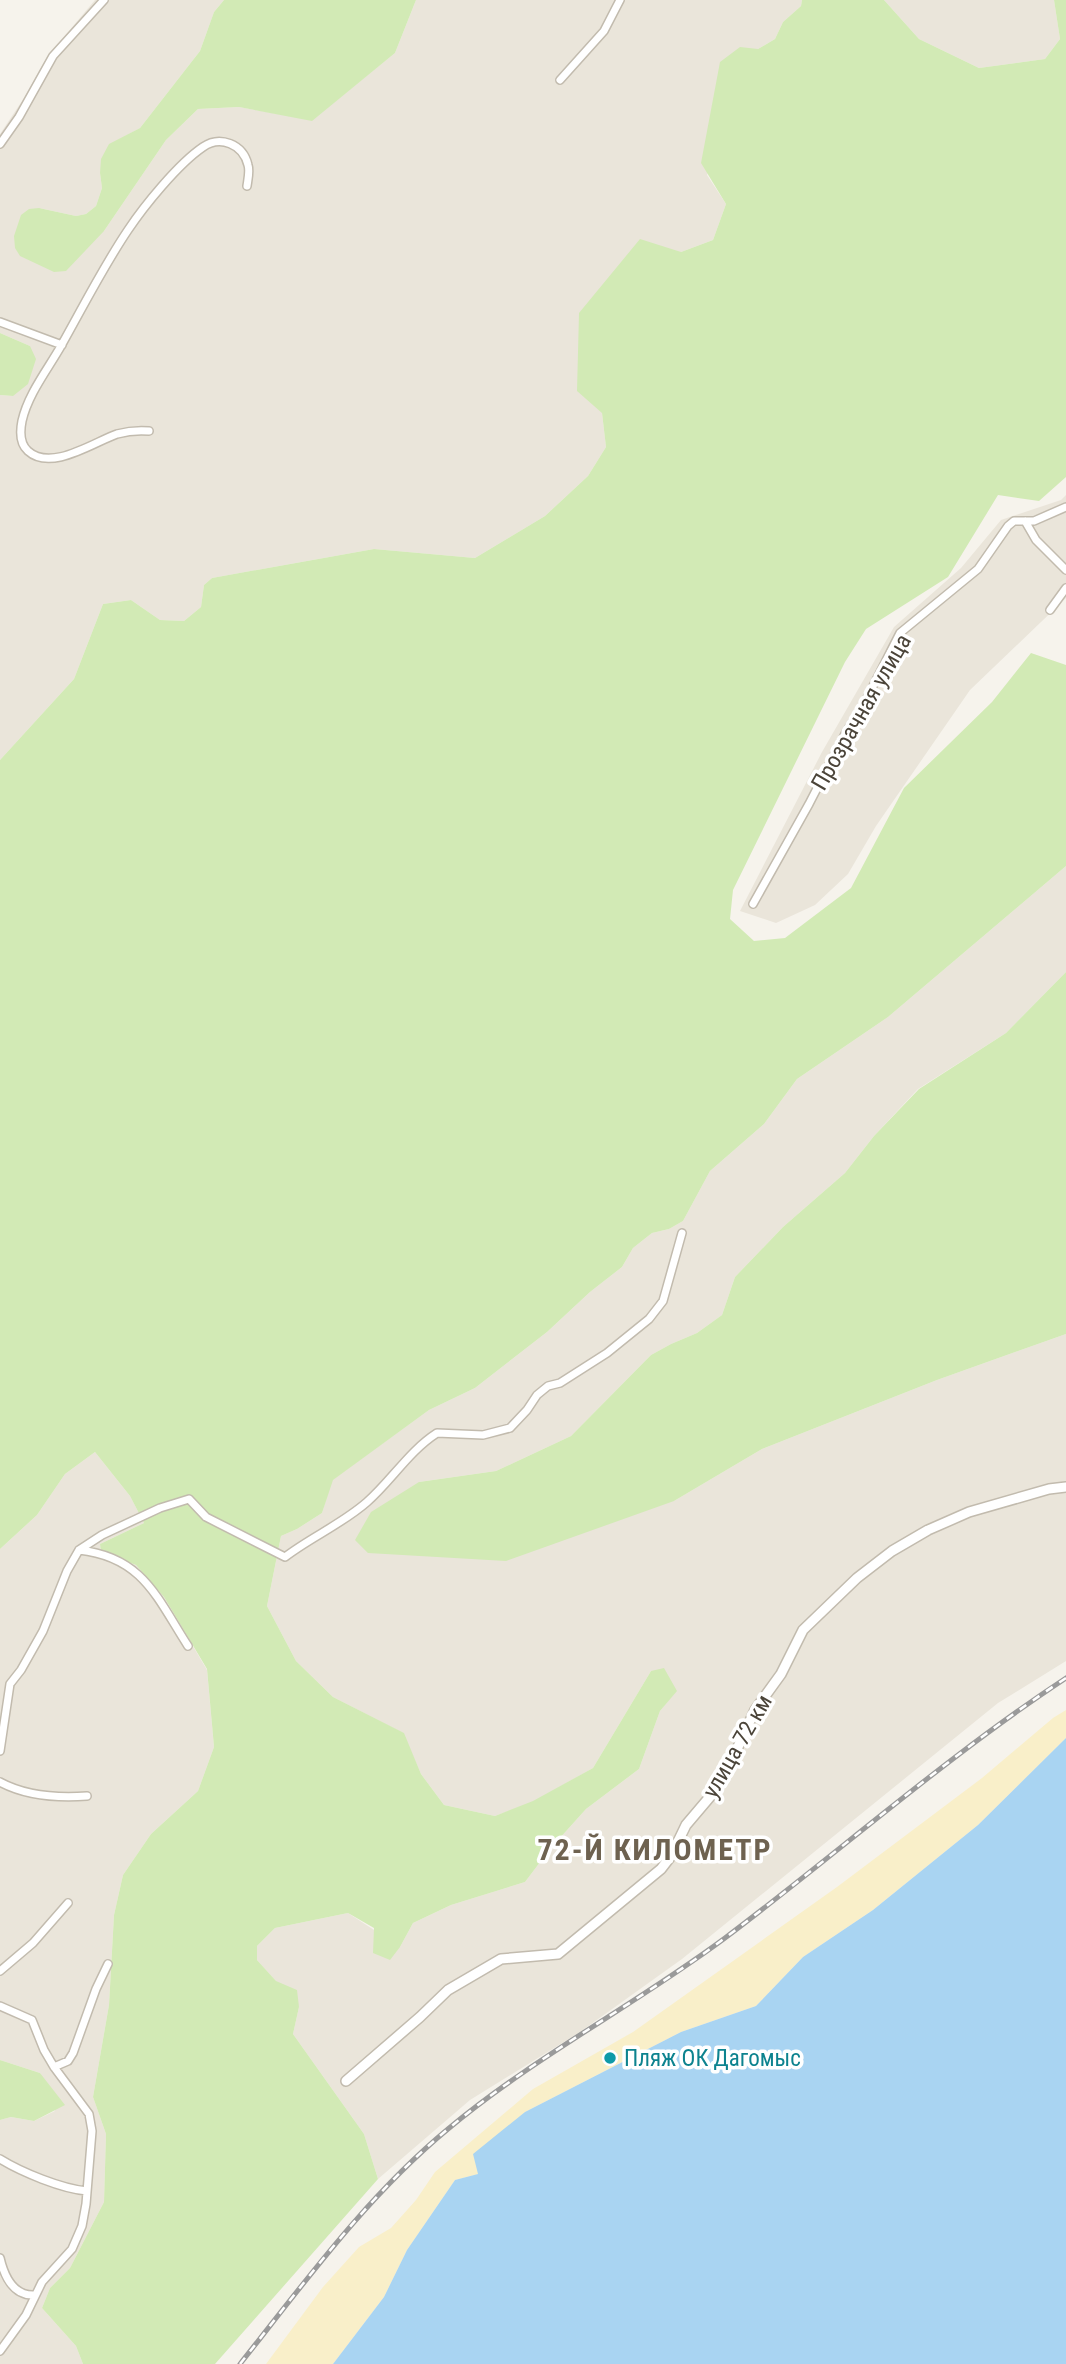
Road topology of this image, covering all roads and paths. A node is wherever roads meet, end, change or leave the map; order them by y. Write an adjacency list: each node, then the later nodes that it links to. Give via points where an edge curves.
1 (104, 0): 4 (street, via 53,56)
2 (620, 0): 3 (street, via 604,31)
3 (560, 80)
4 (0, 144)
5 (247, 186): 7 (street, via 249,165 241,150 229,142 204,146 129,229)
6 (0, 322): 7 (street)
7 (62, 345): 8 (street, via 22,421 20,437 26,450 51,458 118,434)
8 (149, 430)
9 (1066, 507): 10 (street, Прозрачная улица)
10 (1025, 521): 11 (street, via 1036,540); 14 (street, Прозрачная улица, via 1008,526 978,569 900,633)
11 (1066, 570)
12 (1066, 588): 13 (street)
13 (1050, 610)
14 (753, 904)
15 (682, 1233): 17 (street, via 663,1301 649,1319 596,1361 537,1395 510,1428 483,1435 437,1433 369,1500 285,1557 206,1517 189,1499 160,1508)
16 (1066, 1487): 27 (street, улица 72 км, via 969,1512 928,1530 850,1584 803,1630 755,1710 714,1792 686,1825 661,1868 558,1954 501,1958 448,1990)
17 (79, 1550): 18 (street, via 132,1567 148,1583); 19 (street, via 43,1631 10,1684)
18 (188, 1646)
19 (0, 1751)
20 (0, 1782): 21 (street, via 62,1798)
21 (88, 1796)
22 (68, 1903): 24 (street, via 33,1944)
23 (108, 1964): 26 (street, via 73,2053)
24 (0, 1971)
25 (0, 2006): 26 (street, via 32,2020)
26 (54, 2067): 29 (street, via 82,2101 92,2122)
27 (346, 2081)
28 (0, 2159): 29 (street, via 71,2190)
29 (87, 2191): 31 (street, via 82,2226 72,2249)
30 (0, 2258): 31 (street, via 13,2286)
31 (34, 2295): 33 (street)
32 (0, 2335): 33 (street)
33 (10, 2339): 34 (street)
34 (0, 2351)

